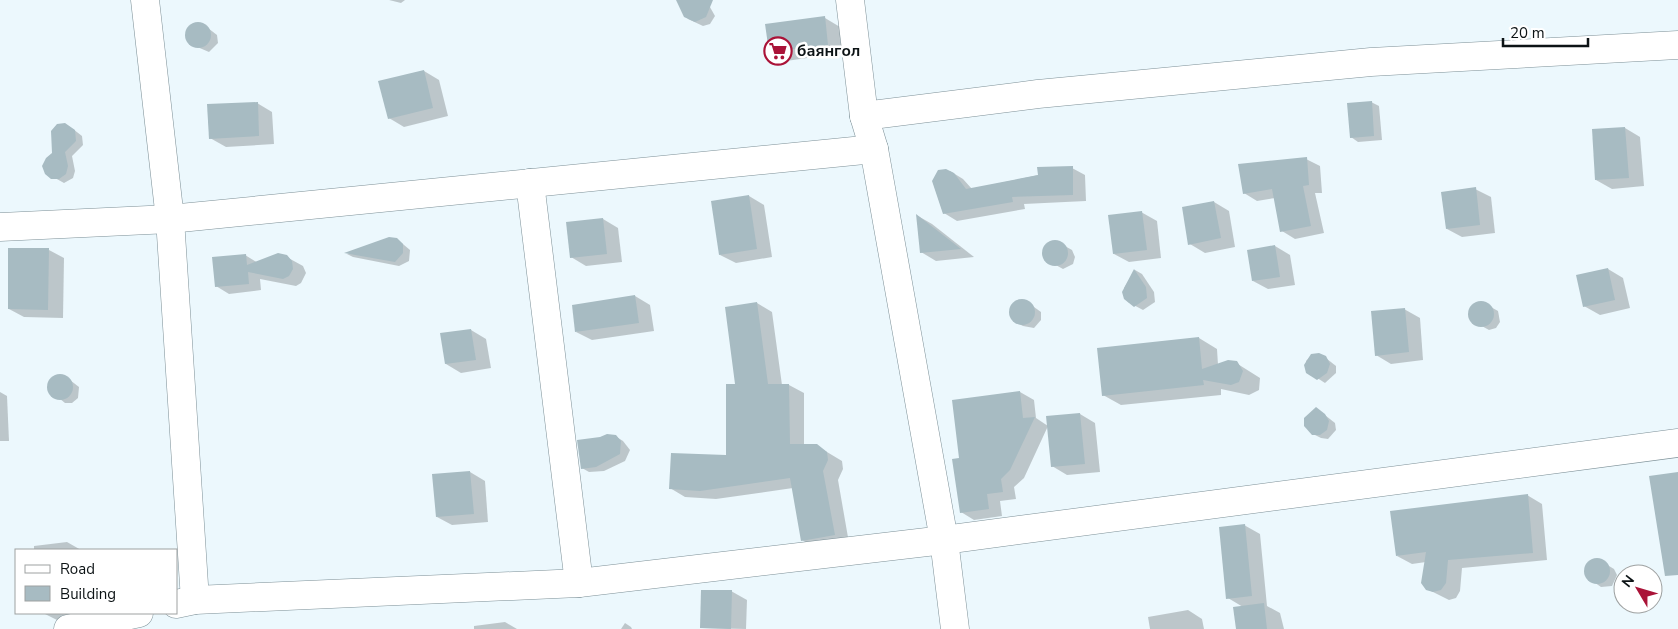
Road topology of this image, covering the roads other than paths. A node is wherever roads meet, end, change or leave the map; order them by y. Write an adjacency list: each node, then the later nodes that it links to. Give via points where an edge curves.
1 (145, 0): 7 (street)
2 (850, 0): 4 (street)
3 (1678, 45): 4 (street, via 1371,62 1038,94)
4 (864, 116): 5 (street)
5 (874, 149): 6 (street); 10 (street)
6 (530, 183): 7 (street); 11 (street)
7 (170, 219): 8 (street); 12 (street)
8 (0, 227)
9 (1678, 443): 10 (street)
10 (944, 540): 11 (street); 15 (street)
11 (579, 583): 12 (street)
12 (186, 602)
13 (136, 614): 14 (street)
14 (68, 629)
15 (955, 629)

